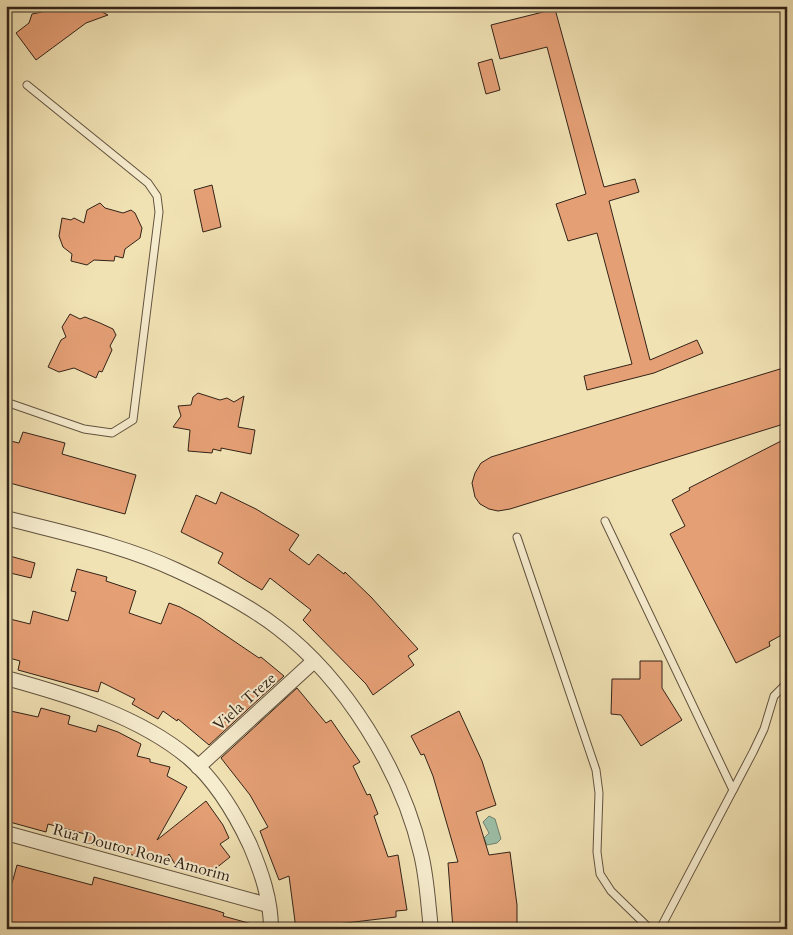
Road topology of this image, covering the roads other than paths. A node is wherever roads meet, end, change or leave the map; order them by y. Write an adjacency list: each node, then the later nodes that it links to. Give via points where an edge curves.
1 (27, 85): 2 (lane, via 148,184 157,196 159,212 133,420 112,433 94,431)
2 (6, 402)
3 (6, 518): 6 (street, via 130,552 175,569 224,594 278,628)
4 (606, 521): 10 (lane)
5 (517, 537): 15 (lane, via 596,770 600,874 611,891)
6 (314, 661): 9 (street, Viela Treze); 14 (street, via 358,714 398,787 421,853)
7 (6, 678): 9 (street, via 120,717 169,744)
8 (787, 682): 10 (lane, via 774,696 764,729)
9 (198, 767): 12 (street, via 226,801 243,831 265,883)
10 (733, 790): 16 (lane)
11 (6, 833): 12 (street, Rua Doutor Rone Amorim)
12 (268, 905): 13 (street)
13 (271, 929)
14 (430, 929)
15 (650, 929)
16 (660, 929)

